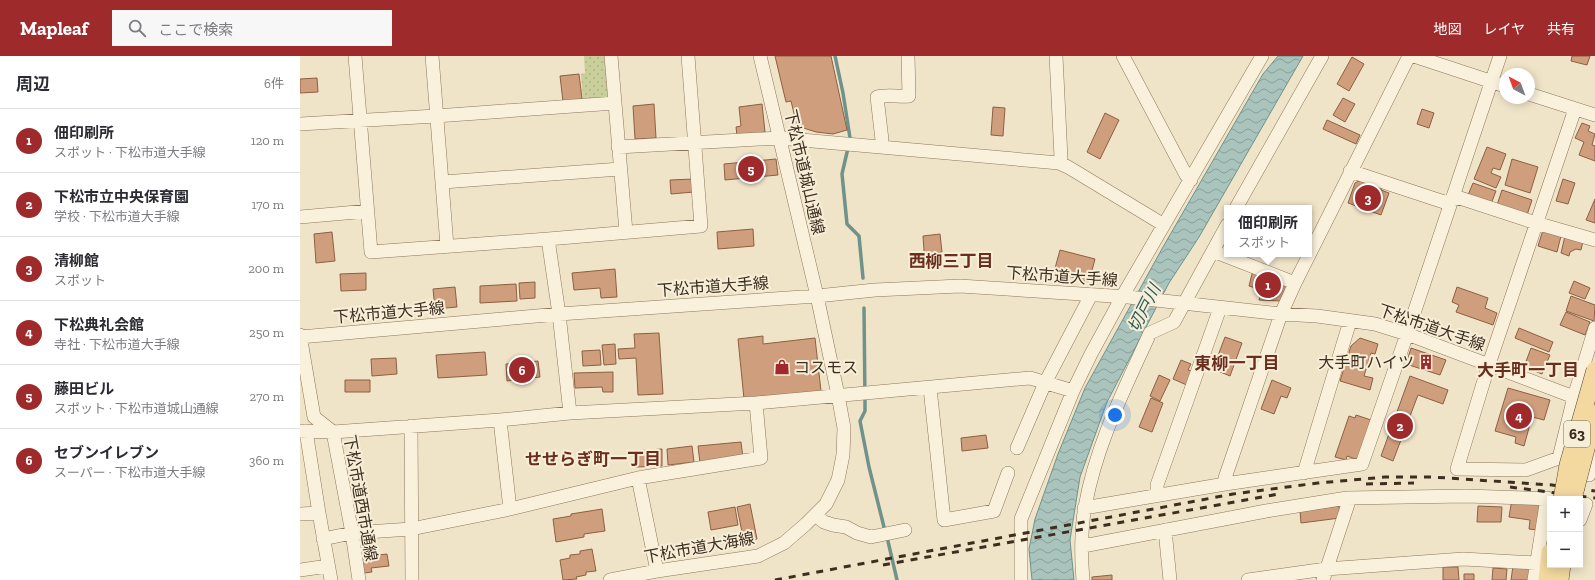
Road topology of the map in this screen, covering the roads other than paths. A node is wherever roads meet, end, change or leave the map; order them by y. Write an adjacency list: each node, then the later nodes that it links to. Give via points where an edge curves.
1 (355, 56): 21 (street)
2 (432, 56): 20 (street)
3 (611, 56): 17 (street)
4 (688, 56): 24 (street)
5 (760, 56): 23 (street, 下松市道城山通線)
6 (908, 56): 26 (street, via 909,96 878,97)
7 (1056, 56): 27 (street, via 1061,158)
8 (1123, 56): 30 (street)
9 (1262, 56): 30 (street)
10 (1322, 56): 33 (street)
11 (1409, 56): 29 (street)
12 (1414, 56): 14 (street)
13 (1500, 56): 14 (street)
14 (1490, 81): 15 (street); 32 (street)
15 (1499, 84)
16 (1535, 96): 18 (street)
17 (615, 103): 20 (street); 25 (street)
18 (1575, 109): 19 (street); 36 (street)
19 (1595, 115)
20 (436, 116): 21 (street); 31 (street)
21 (361, 120): 22 (street); 34 (street)
22 (300, 124)
23 (779, 138): 24 (street); 26 (street); 50 (street, 下松市道城山通線)
24 (694, 143): 25 (street); 39 (street, via 701,226)
25 (618, 147): 28 (street)
26 (881, 147): 27 (street)
27 (1059, 163): 37 (street)
28 (620, 169): 31 (street); 39 (street)
29 (1350, 171): 32 (street, via 1444,202); 43 (street)
30 (1191, 180): 37 (street)
31 (443, 182): 42 (street)
32 (1453, 199): 36 (street, via 1460,198); 58 (street)
33 (1238, 205)
34 (368, 211): 35 (street); 42 (street, via 371,252)
35 (300, 217)
36 (1536, 223): 41 (street); 60 (street)
37 (1164, 225): 51 (street)
38 (1224, 231): 44 (street)
39 (626, 232): 40 (street)
40 (548, 240): 42 (street); 54 (street)
41 (1595, 240)
42 (447, 246)
43 (1312, 248)
44 (1213, 251): 45 (street); 52 (street)
45 (1224, 255)
46 (1228, 257): 48 (street)
47 (1308, 257): 48 (street)
48 (1295, 283): 55 (street)
49 (1091, 295): 50 (street, 下松市道大手線, via 960,286); 51 (street, 下松市道大手線); 62 (street)
50 (817, 296): 54 (street, 下松市道大手線); 65 (street, 下松市道大海線)
51 (1125, 297): 52 (street, 下松市道大手線); 64 (street, via 1091,354)
52 (1182, 303): 53 (street, 下松市道大手線); 87 (street, via 1174,322 1150,333 1110,422)
53 (1220, 308): 55 (street, 下松市道大手線); 82 (street, via 1157,485)
54 (559, 314): 59 (street, 下松市道大手線); 69 (street)
55 (1281, 314): 56 (street, 下松市道大手線); 81 (street)
56 (1350, 321): 58 (street, 下松市道大手線, via 1375,324); 78 (street)
57 (1595, 328): 66 (street)
58 (1407, 334): 60 (street, 下松市道大手線); 78 (street, via 1362,464)
59 (300, 336): 74 (street, 下松市道西市通線, via 314,417)
60 (1489, 364): 66 (street, 下松市道大手線); 66 (street, via 1457,469 1526,470 1559,458)
61 (1595, 370): 83 (main road, 63, bridge, via 1568,465)
62 (1045, 383): 63 (street, via 1030,378); 64 (street); 76 (street)
63 (930, 388): 65 (street); 77 (street, via 944,520 994,511)
64 (1073, 391): 111 (street, via 1021,519)
65 (838, 395): 67 (street); 91 (street, 下松市道大海線, via 844,428 843,455 838,480 826,504)
66 (1574, 397): 68 (street, 下松市道大手線)
67 (756, 403): 69 (street); 80 (street, via 762,458)
68 (1595, 406)
69 (570, 413): 71 (street)
70 (1595, 414): 86 (main road, 63, bridge)
71 (500, 420): 72 (street); 88 (street)
72 (410, 426): 74 (street); 93 (street)
73 (303, 431): 74 (street); 89 (street)
74 (333, 432): 96 (street, 下松市道西市通線)
75 (1595, 447): 79 (street)
76 (1016, 448)
77 (1008, 473)
78 (1304, 473): 81 (street)
79 (1589, 475)
80 (638, 478): 88 (street); 105 (street)
81 (1225, 484): 82 (street)
82 (1157, 495): 87 (street)
83 (1555, 496)
84 (1347, 498): 85 (street, via 1466,496); 95 (street); 106 (street, via 1348,504)
85 (1547, 499)
86 (1583, 503)
87 (1084, 508): 98 (street)
88 (510, 509): 93 (street)
89 (319, 513): 90 (street); 97 (street)
90 (300, 514)
91 (815, 516): 94 (street, via 824,522 871,537); 105 (street, 下松市道大海線, via 784,543 758,556)
92 (1547, 524): 99 (street)
93 (411, 529): 96 (street); 109 (street)
94 (906, 530)
95 (1165, 530): 98 (street); 113 (street)
96 (352, 533): 97 (street); 108 (street, 下松市道西市通線)
97 (324, 539): 100 (street)
98 (1083, 546): 112 (street)
99 (1536, 563): 106 (street, via 1463,559); 115 (street)
100 (328, 566): 104 (street); 107 (street)
101 (1548, 568): 116 (main road)
102 (1562, 568): 117 (main road)
103 (1569, 568): 118 (street)
104 (300, 570)
105 (657, 571): 110 (street, 下松市道大海線)
106 (1325, 575): 114 (street)
107 (331, 580)
108 (359, 580)
109 (412, 580)
110 (610, 580)
111 (1021, 580)
112 (1083, 580)
113 (1170, 580)
114 (1248, 580)
115 (1534, 580)
116 (1547, 580)
117 (1560, 580)
118 (1567, 580)

